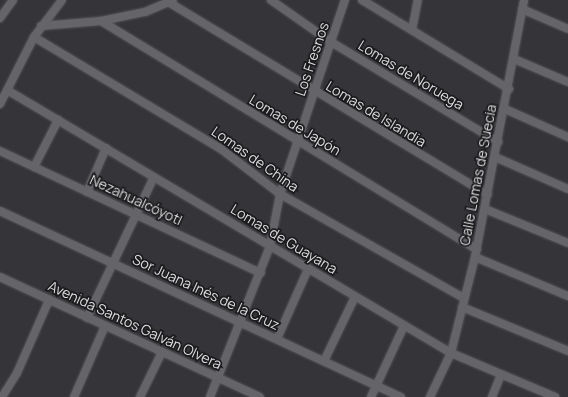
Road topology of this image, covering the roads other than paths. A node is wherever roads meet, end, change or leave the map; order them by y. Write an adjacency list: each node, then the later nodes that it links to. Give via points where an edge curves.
1 (13, 0): 10 (street)
2 (62, 0): 12 (street)
3 (272, 0): 16 (street, Lomas de Noruega)
4 (345, 0): 16 (street, Los Fresnos)
5 (362, 0): 14 (street)
6 (418, 0): 14 (street)
7 (524, 0): 9 (street, Calle Lomas de Suecia)
8 (172, 1): 11 (street, via 145,12); 21 (street, Lomas de Islandia)
9 (522, 10): 13 (street); 17 (street, Calle Lomas de Suecia)
10 (0, 18)
11 (101, 21): 12 (street); 26 (street, Lomas de Japón)
12 (41, 26): 15 (street)
13 (568, 29)
14 (412, 30): 19 (street)
15 (34, 37): 20 (street); 35 (street, Lomas de China, via 221,149)
16 (331, 42): 21 (street, Los Fresnos); 27 (street, Lomas de Noruega)
17 (514, 59): 18 (street); 19 (street, Calle Lomas de Suecia)
18 (568, 82)
19 (508, 89): 23 (street, Calle Lomas de Suecia)
20 (7, 90): 22 (street); 24 (street, Lomas de Guayana)
21 (314, 92): 26 (street, Los Fresnos); 36 (street, Lomas de Islandia)
22 (0, 104)
23 (504, 109): 25 (street); 27 (street, Calle Lomas de Suecia)
24 (58, 120): 28 (street, Lomas de Guayana); 31 (street)
25 (568, 137)
26 (298, 142): 35 (street, Los Fresnos); 42 (street, Lomas de Japón)
27 (498, 142): 30 (street, Calle Lomas de Suecia)
28 (106, 148): 32 (street, Lomas de Guayana); 34 (street)
29 (0, 151): 31 (street, Nezahualcóyotl)
30 (495, 158): 33 (street); 36 (street, Calle Lomas de Suecia)
31 (34, 167): 34 (street, Nezahualcóyotl)
32 (154, 177): 39 (street); 41 (street, Lomas de Guayana)
33 (568, 189)
34 (86, 192): 39 (street, Nezahualcóyotl)
35 (280, 194): 41 (street, Los Fresnos); 49 (street, Lomas de China)
36 (488, 195): 37 (street, Calle Lomas de Suecia)
37 (485, 209): 40 (street); 42 (street, Calle Lomas de Suecia)
38 (0, 211): 43 (street, Sor Juana Inés de la Cruz)
39 (135, 214): 43 (street); 45 (street, Nezahualcóyotl)
40 (568, 243)
41 (270, 246): 44 (street, Lomas de Guayana); 45 (street, Los Fresnos)
42 (476, 253): 47 (street, Lomas de Japón); 49 (street, Calle Lomas de Suecia)
43 (111, 264): 52 (street); 53 (street, Sor Juana Inés de la Cruz)
44 (308, 269): 48 (street, Lomas de Guayana); 56 (street)
45 (261, 273): 53 (street, Los Fresnos)
46 (0, 277): 50 (street, Avenida Santos Galván Olvera)
47 (568, 296)
48 (355, 297): 55 (street, Lomas de Guayana); 60 (street)
49 (464, 298): 51 (street, Calle Lomas de Suecia)
50 (49, 300): 52 (street, Avenida Santos Galván Olvera); 65 (street, via 17,373)
51 (462, 307): 57 (street); 59 (street, Calle Lomas de Suecia)
52 (88, 318): 54 (street, Avenida Santos Galván Olvera)
53 (240, 322): 56 (street, Sor Juana Inés de la Cruz); 62 (street, Los Fresnos)
54 (105, 326): 58 (street, Avenida Santos Galván Olvera); 66 (street)
55 (404, 326): 59 (street, Lomas de Guayana); 63 (street)
56 (276, 339): 60 (street, Sor Juana Inés de la Cruz)
57 (568, 351)
58 (162, 352): 62 (street, Avenida Santos Galván Olvera); 67 (street)
59 (451, 353): 61 (street, Lomas de Guayana); 72 (street, Calle Lomas de Suecia)
60 (324, 361): 63 (street, Sor Juana Inés de la Cruz)
61 (501, 375): 64 (street, Lomas de Guayana); 73 (street)
62 (218, 378): 68 (street, Los Fresnos); 69 (street, Avenida Santos Galván Olvera)
63 (377, 386): 70 (street); 71 (street, Sor Juana Inés de la Cruz)
64 (552, 396)
65 (2, 397)
66 (74, 397)
67 (140, 397)
68 (210, 397)
69 (260, 397)
70 (371, 397)
71 (401, 397)
72 (430, 397)
73 (492, 397)

